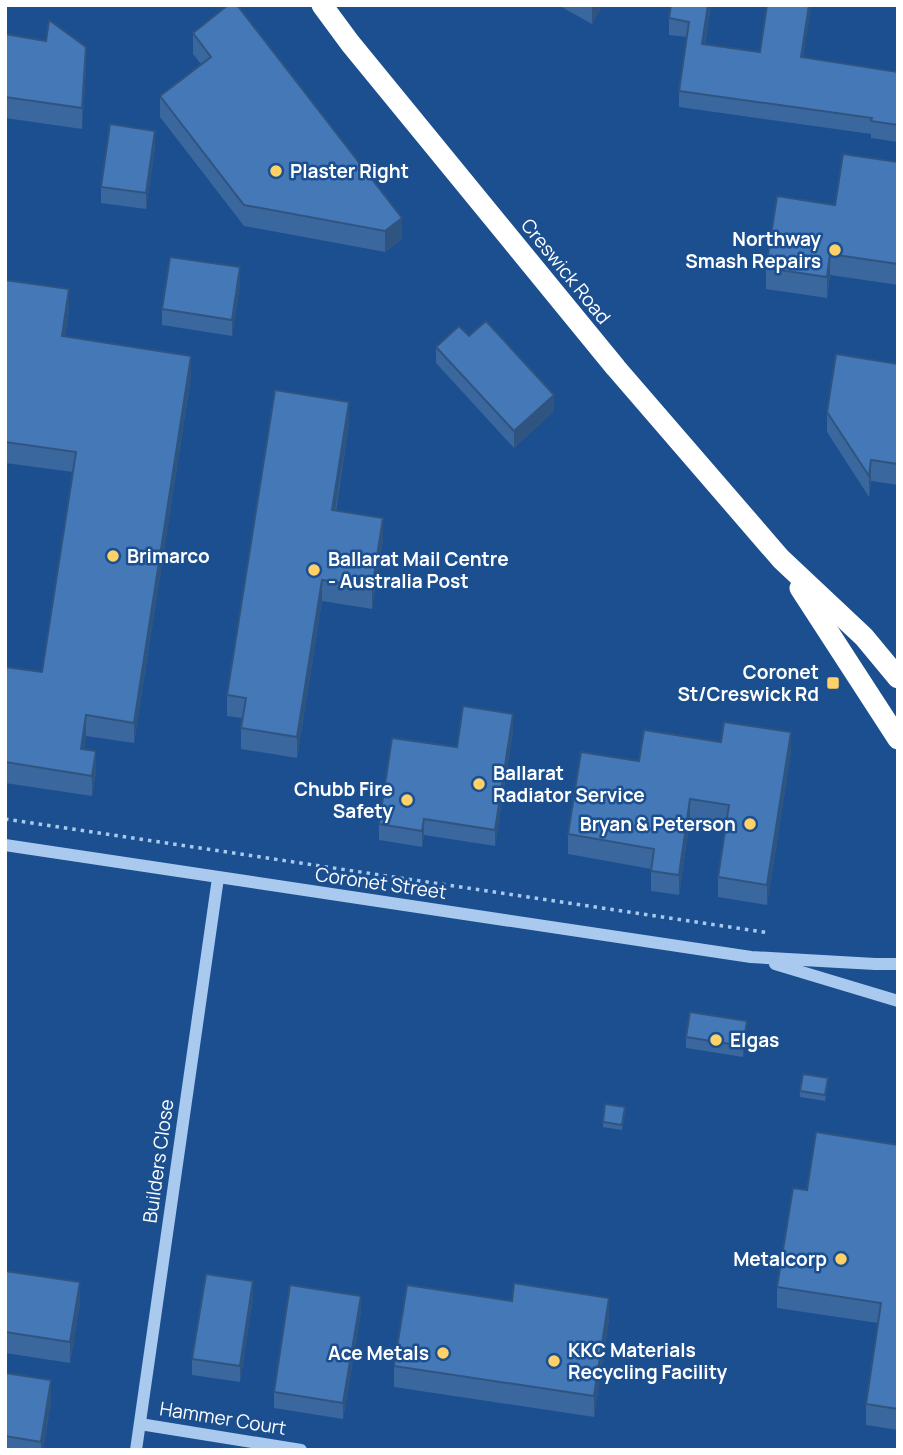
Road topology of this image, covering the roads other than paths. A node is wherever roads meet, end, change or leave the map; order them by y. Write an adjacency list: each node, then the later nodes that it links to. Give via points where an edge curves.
1 (322, 5): 2 (highway, Creswick Road, via 599,347)
2 (781, 559): 3 (highway, Creswick Road, via 864,637); 4 (highway, Creswick Road)
3 (898, 678)
4 (898, 739)
5 (5, 845): 6 (street, Coronet Street)
6 (218, 878): 7 (street, Coronet Street); 10 (street, Builders Close)
7 (751, 957): 8 (street, Coronet Street); 9 (street, Coronet Street)
8 (898, 964)
9 (898, 1000)
10 (140, 1424): 11 (street, Builders Close); 12 (street, Hammer Court)
11 (136, 1450)
12 (301, 1450)

